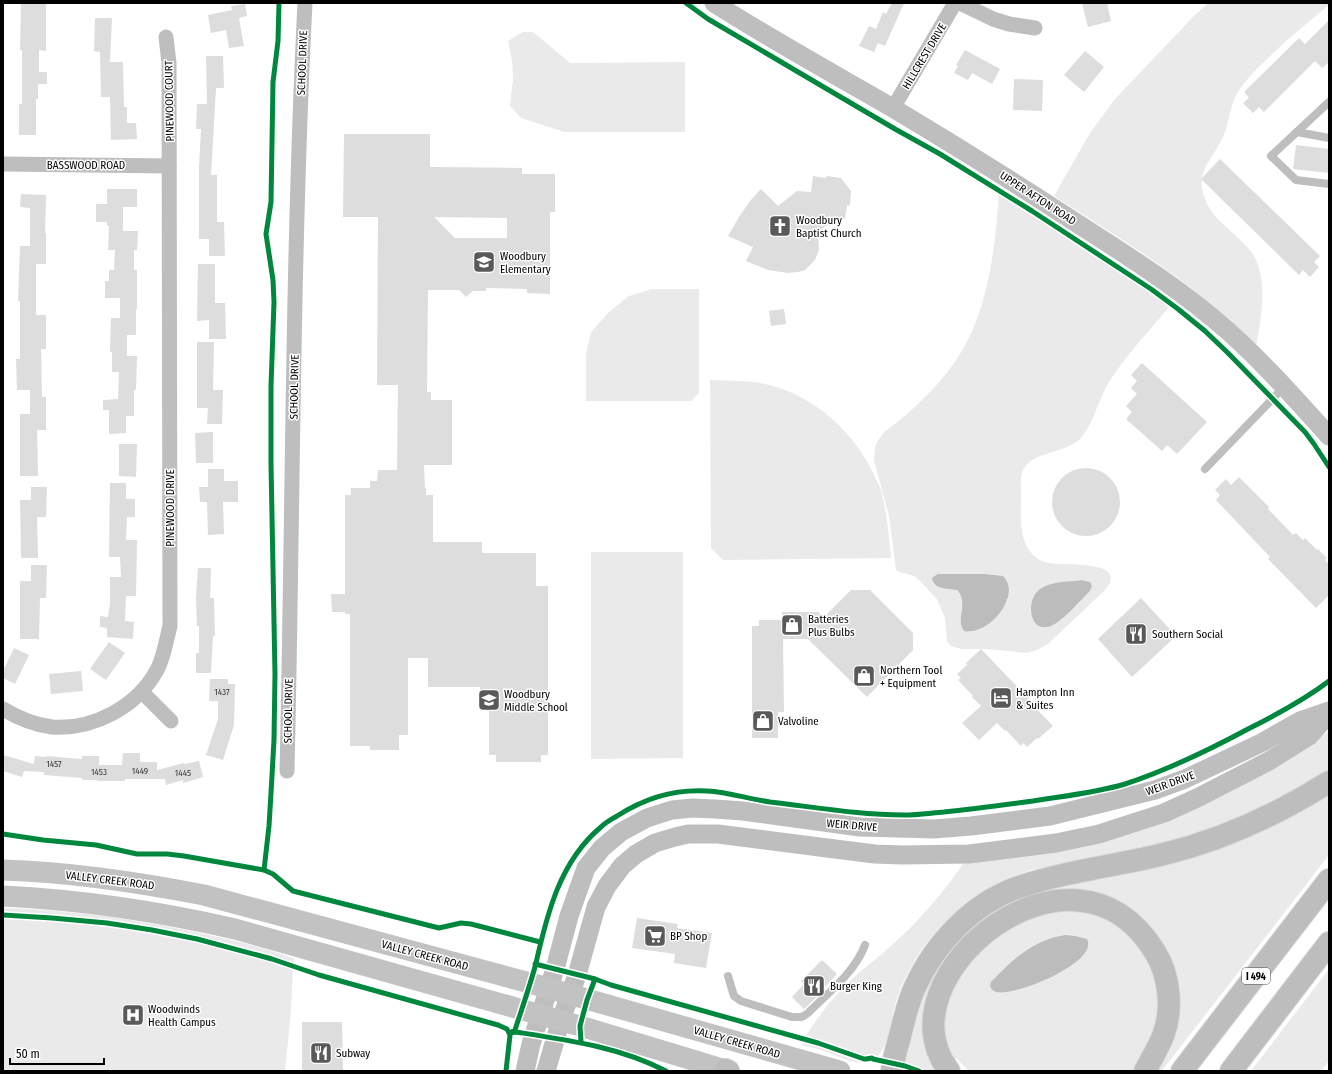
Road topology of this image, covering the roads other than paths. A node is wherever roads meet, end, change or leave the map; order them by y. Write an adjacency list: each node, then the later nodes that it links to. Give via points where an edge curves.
1 (305, 3): 22 (street, SCHOOL DRIVE, via 295,261)
2 (714, 3): 8 (street, UPPER AFTON ROAD)
3 (955, 3): 8 (street, HILLCREST DRIVE)
4 (960, 3): 5 (street, via 993,19)
5 (1035, 28)
6 (166, 37): 12 (street, PINEWOOD COURT, via 170,63)
7 (1329, 102): 9 (lane)
8 (893, 108): 14 (street, UPPER AFTON ROAD, via 1015,183 1177,290 1230,332)
9 (1297, 132): 10 (lane); 13 (lane, via 1271,156 1296,180)
10 (1329, 138)
11 (3, 164): 12 (street, BASSWOOD ROAD)
12 (169, 166): 17 (street, PINEWOOD DRIVE, via 170,626 157,670)
13 (1329, 184)
14 (1284, 387): 15 (street, UPPER AFTON ROAD); 16 (lane)
15 (1329, 436)
16 (1205, 469)
17 (142, 692): 18 (street, PINEWOOD DRIVE, via 121,709 104,718 70,727 31,722); 21 (street)
18 (3, 709)
19 (1329, 711): 30 (street, WEIR DRIVE, via 1300,721 1261,743 1185,779 1155,790 1050,816 934,829 860,827 743,811 693,808 672,810 647,818 621,832 602,848 586,868)
20 (1329, 714): 31 (street, WEIR DRIVE, via 1310,736 1269,761 1197,798 1164,813 1099,834 1056,843 969,854 902,856 718,834 688,834 655,843 622,866 607,886 596,907)
21 (171, 721)
22 (287, 771)
23 (1329, 782): 38 (highway, via 1280,811 1214,839 1164,854 1035,882 1007,892 981,907 941,944 920,976 910,997)
24 (3, 870): 30 (main road, VALLEY CREEK ROAD, via 83,876 204,895)
25 (1329, 880): 41 (highway, I 494)
26 (3, 896): 32 (main road, via 94,903 207,922)
27 (1329, 943): 42 (highway)
28 (865, 945): 29 (lane, via 858,961 802,1018 741,1001 734,996)
29 (728, 976)
30 (549, 989): 31 (main road, VALLEY CREEK ROAD); 32 (street, WEIR DRIVE)
31 (569, 995): 33 (street, WEIR DRIVE); 37 (main road, VALLEY CREEK ROAD)
32 (540, 1014): 33 (main road); 34 (street, WEIR DRIVE)
33 (560, 1020): 35 (street, WEIR DRIVE); 36 (main road)
34 (525, 1071)
35 (546, 1071)
36 (728, 1071)
37 (840, 1071)
38 (892, 1071)
39 (949, 1071): 40 (highway, via 937,1048 934,1017 943,986 961,957 971,944 1011,915 1039,904 1070,899 1093,902 1121,915 1144,936 1161,962 1168,994 1168,1018 1163,1035)
40 (1145, 1071)
41 (1182, 1071)
42 (1231, 1071)

